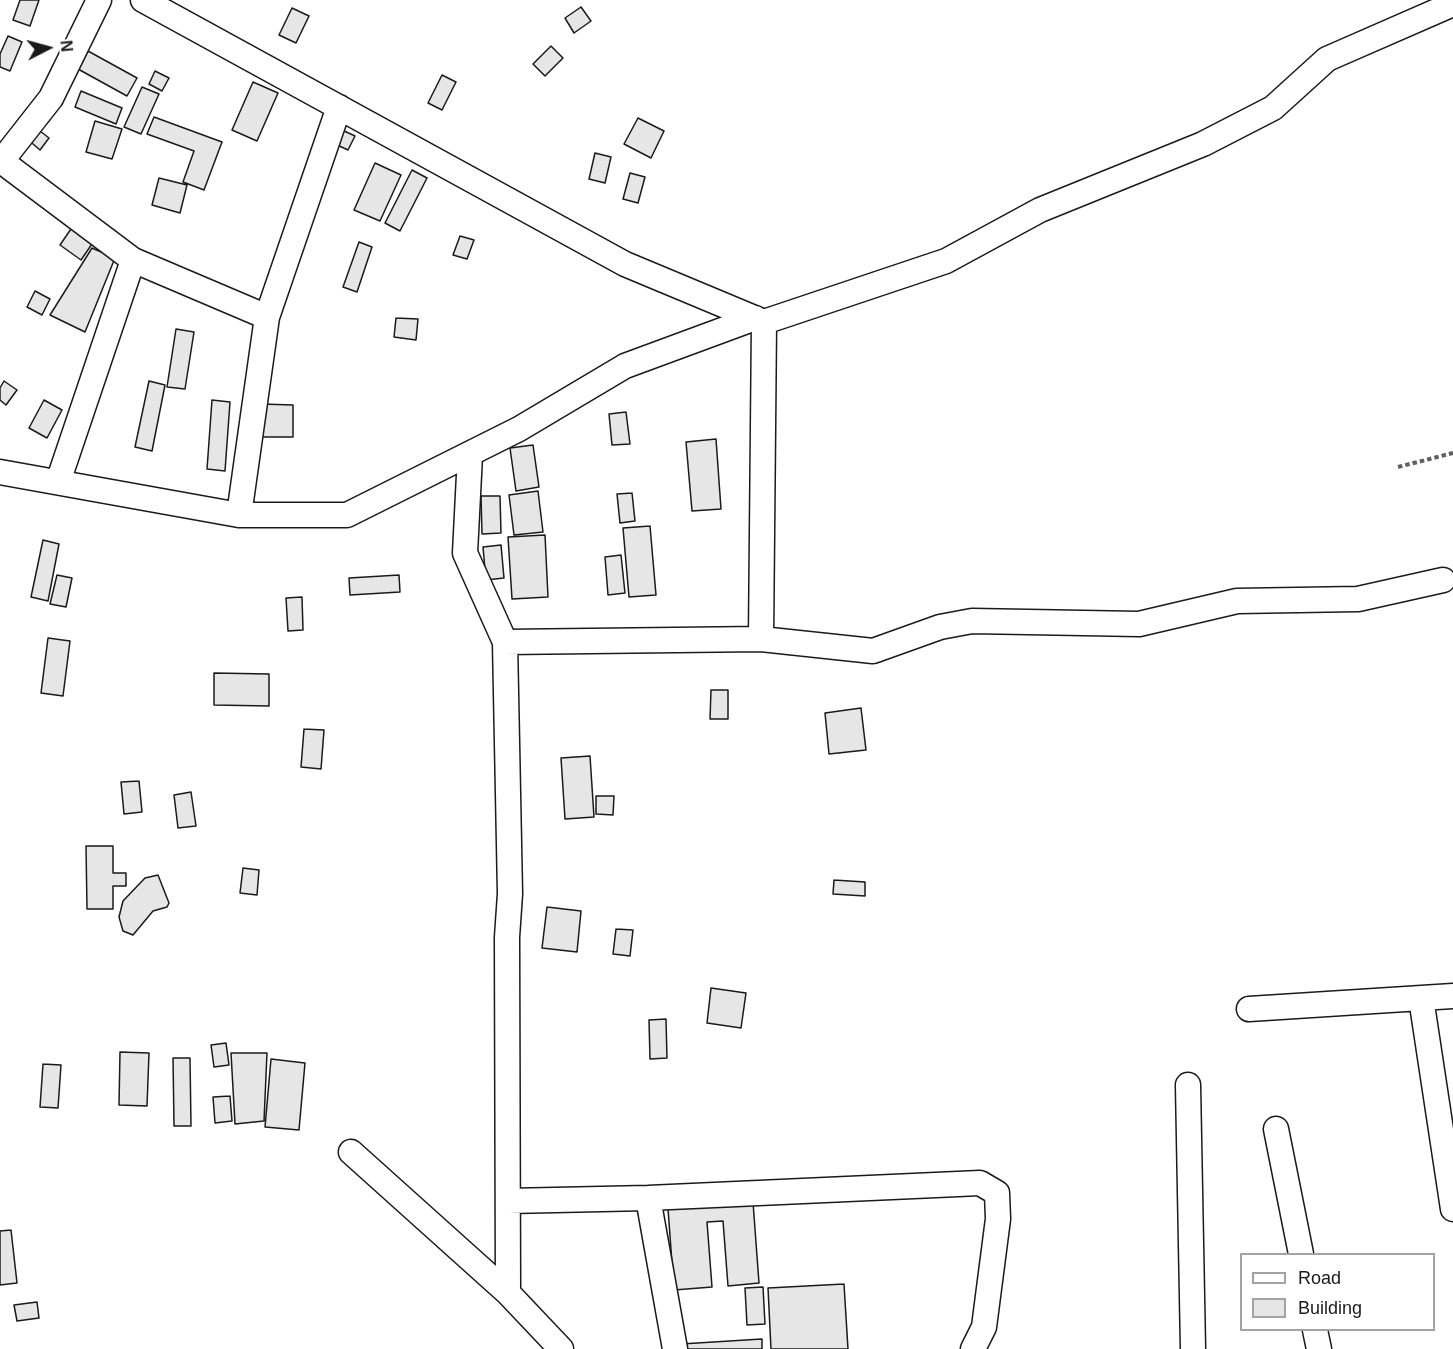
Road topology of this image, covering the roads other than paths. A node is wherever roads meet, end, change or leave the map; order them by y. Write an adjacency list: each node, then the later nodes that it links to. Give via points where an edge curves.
1 (99, 0): 5 (street, via 51,98)
2 (143, 0): 4 (street)
3 (1453, 4): 8 (street, via 1327,58 1273,108 1203,144 1040,210 946,261)
4 (339, 107): 7 (street); 8 (street, via 625,264)
5 (0, 162): 6 (street)
6 (133, 260): 7 (street); 11 (street)
7 (267, 317): 12 (street)
8 (760, 320): 9 (street, via 625,366); 14 (street)
9 (470, 455): 12 (street, via 347,515); 15 (street, via 465,553)
10 (0, 472): 11 (street)
11 (58, 482): 12 (street)
12 (239, 515)
13 (1443, 580): 14 (street, via 1358,599 1237,601 1139,624 972,621 940,627 873,651)
14 (762, 639): 15 (street)
15 (505, 642): 23 (street, via 510,894)
16 (1453, 996): 17 (street)
17 (1421, 998): 18 (street); 24 (street)
18 (1248, 1009)
19 (1188, 1085): 31 (street)
20 (1276, 1129): 25 (street)
21 (351, 1152): 26 (street)
22 (648, 1198): 23 (street); 29 (street); 30 (street, via 980,1184 997,1193 998,1219 984,1327)
23 (508, 1202): 26 (street)
24 (1453, 1209)
25 (1301, 1253)
26 (508, 1293): 28 (street)
27 (1315, 1331): 32 (street)
28 (561, 1349)
29 (675, 1349)
30 (973, 1349)
31 (1193, 1349)
32 (1319, 1349)

